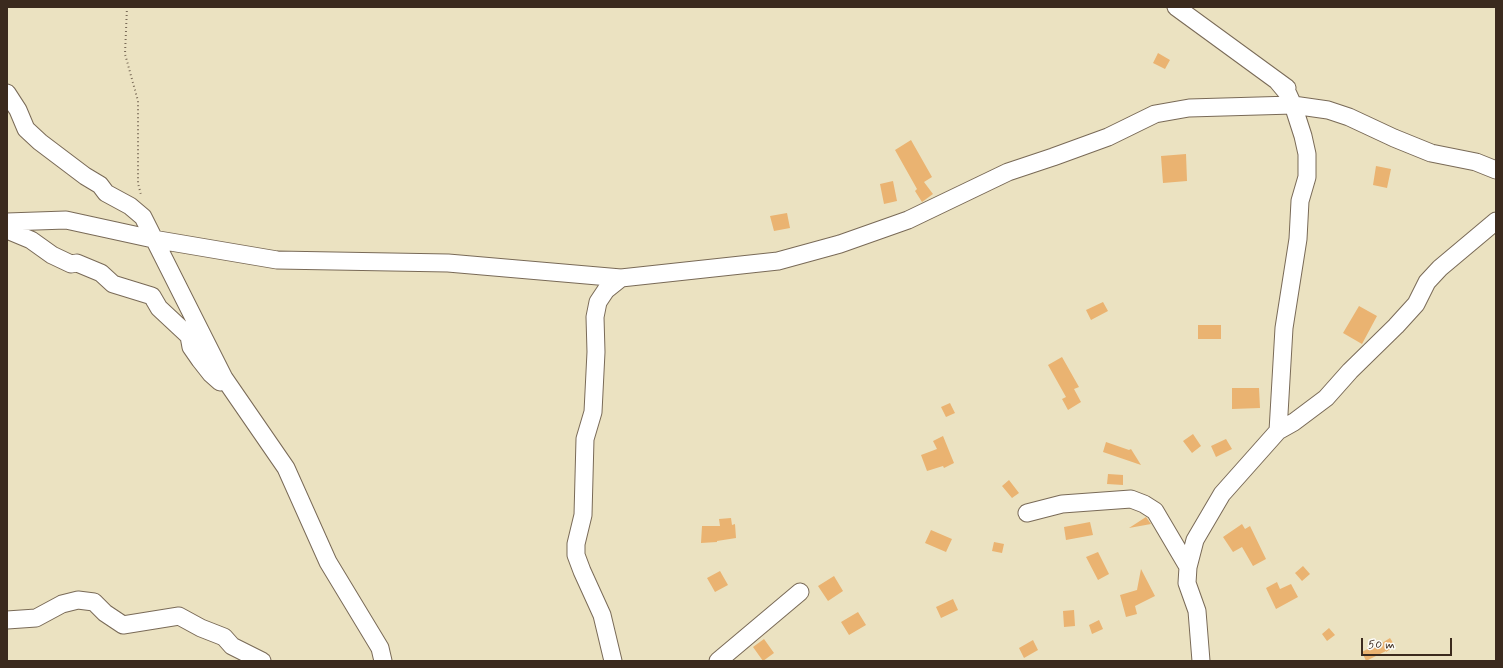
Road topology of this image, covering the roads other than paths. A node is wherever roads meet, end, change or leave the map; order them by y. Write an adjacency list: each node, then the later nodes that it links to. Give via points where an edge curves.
1 (1176, 7): 2 (street)
2 (1278, 82): 4 (street); 5 (street)
3 (7, 93): 10 (street, via 26,129 85,176 100,184 106,193 130,206 143,217)
4 (1293, 105): 5 (street); 12 (street, via 1190,108 1155,114 1108,137 1008,172 908,220 840,244 778,261); 15 (street, via 1303,136 1307,177 1300,201 1298,239 1284,328)
5 (1328, 110): 6 (street, via 1431,153 1476,162)
6 (1496, 170)
7 (1496, 221): 15 (street, via 1440,268 1427,282 1416,304 1326,398)
8 (7, 222): 10 (street, via 66,220)
9 (7, 230): 14 (street, via 31,240 52,255 71,264 77,263 101,273 114,284 152,296 159,308 188,336 191,347 211,374)
10 (153, 238): 11 (street, via 277,260 448,263); 14 (street)
11 (587, 275): 12 (street); 13 (street)
12 (621, 278): 13 (street)
13 (603, 294): 22 (street, via 598,302 595,317 596,352 592,412 585,439 583,516 576,555 602,615)
14 (230, 386): 21 (street, via 286,468 328,562 380,648)
15 (1278, 431): 17 (street, via 1222,494 1195,540)
16 (1027, 513): 17 (street, via 1062,504 1131,499 1155,511)
17 (1188, 567): 24 (street, via 1187,583 1197,611)
18 (800, 592): 23 (street)
19 (7, 620): 20 (street, via 36,618 62,604 78,600 94,602 123,625 180,616 224,637 232,646)
20 (262, 661)
21 (383, 661)
22 (613, 661)
23 (718, 661)
24 (1201, 661)

